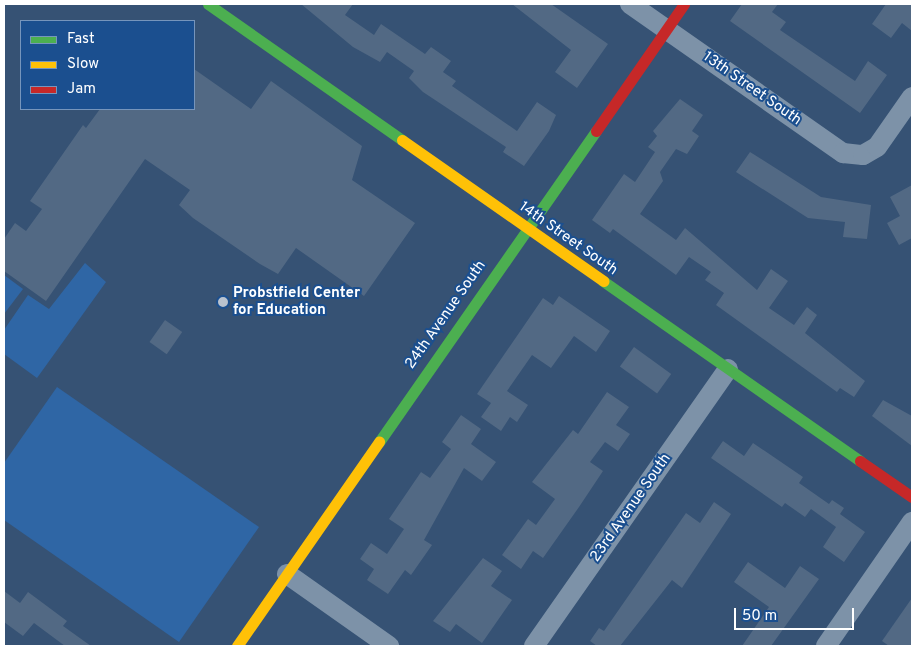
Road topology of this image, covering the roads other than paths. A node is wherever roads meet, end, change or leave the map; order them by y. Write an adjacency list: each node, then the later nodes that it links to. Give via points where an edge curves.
1 (208, 4): 6 (street, 14th Street South)
2 (630, 4): 4 (street, 13th Street South)
3 (684, 4): 4 (street, 24th Avenue South)
4 (667, 29): 5 (street, 13th Street South, via 843,153 863,155 877,147); 6 (street, 24th Avenue South)
5 (912, 97)
6 (525, 228): 7 (street, 14th Street South); 10 (street, 24th Avenue South)
7 (728, 369): 8 (street, 14th Street South); 13 (street, 23rd Avenue South)
8 (912, 497)
9 (912, 522): 14 (street)
10 (287, 574): 11 (street, 24th Avenue South); 12 (street)
11 (237, 646)
12 (389, 646)
13 (534, 646)
14 (826, 646)

